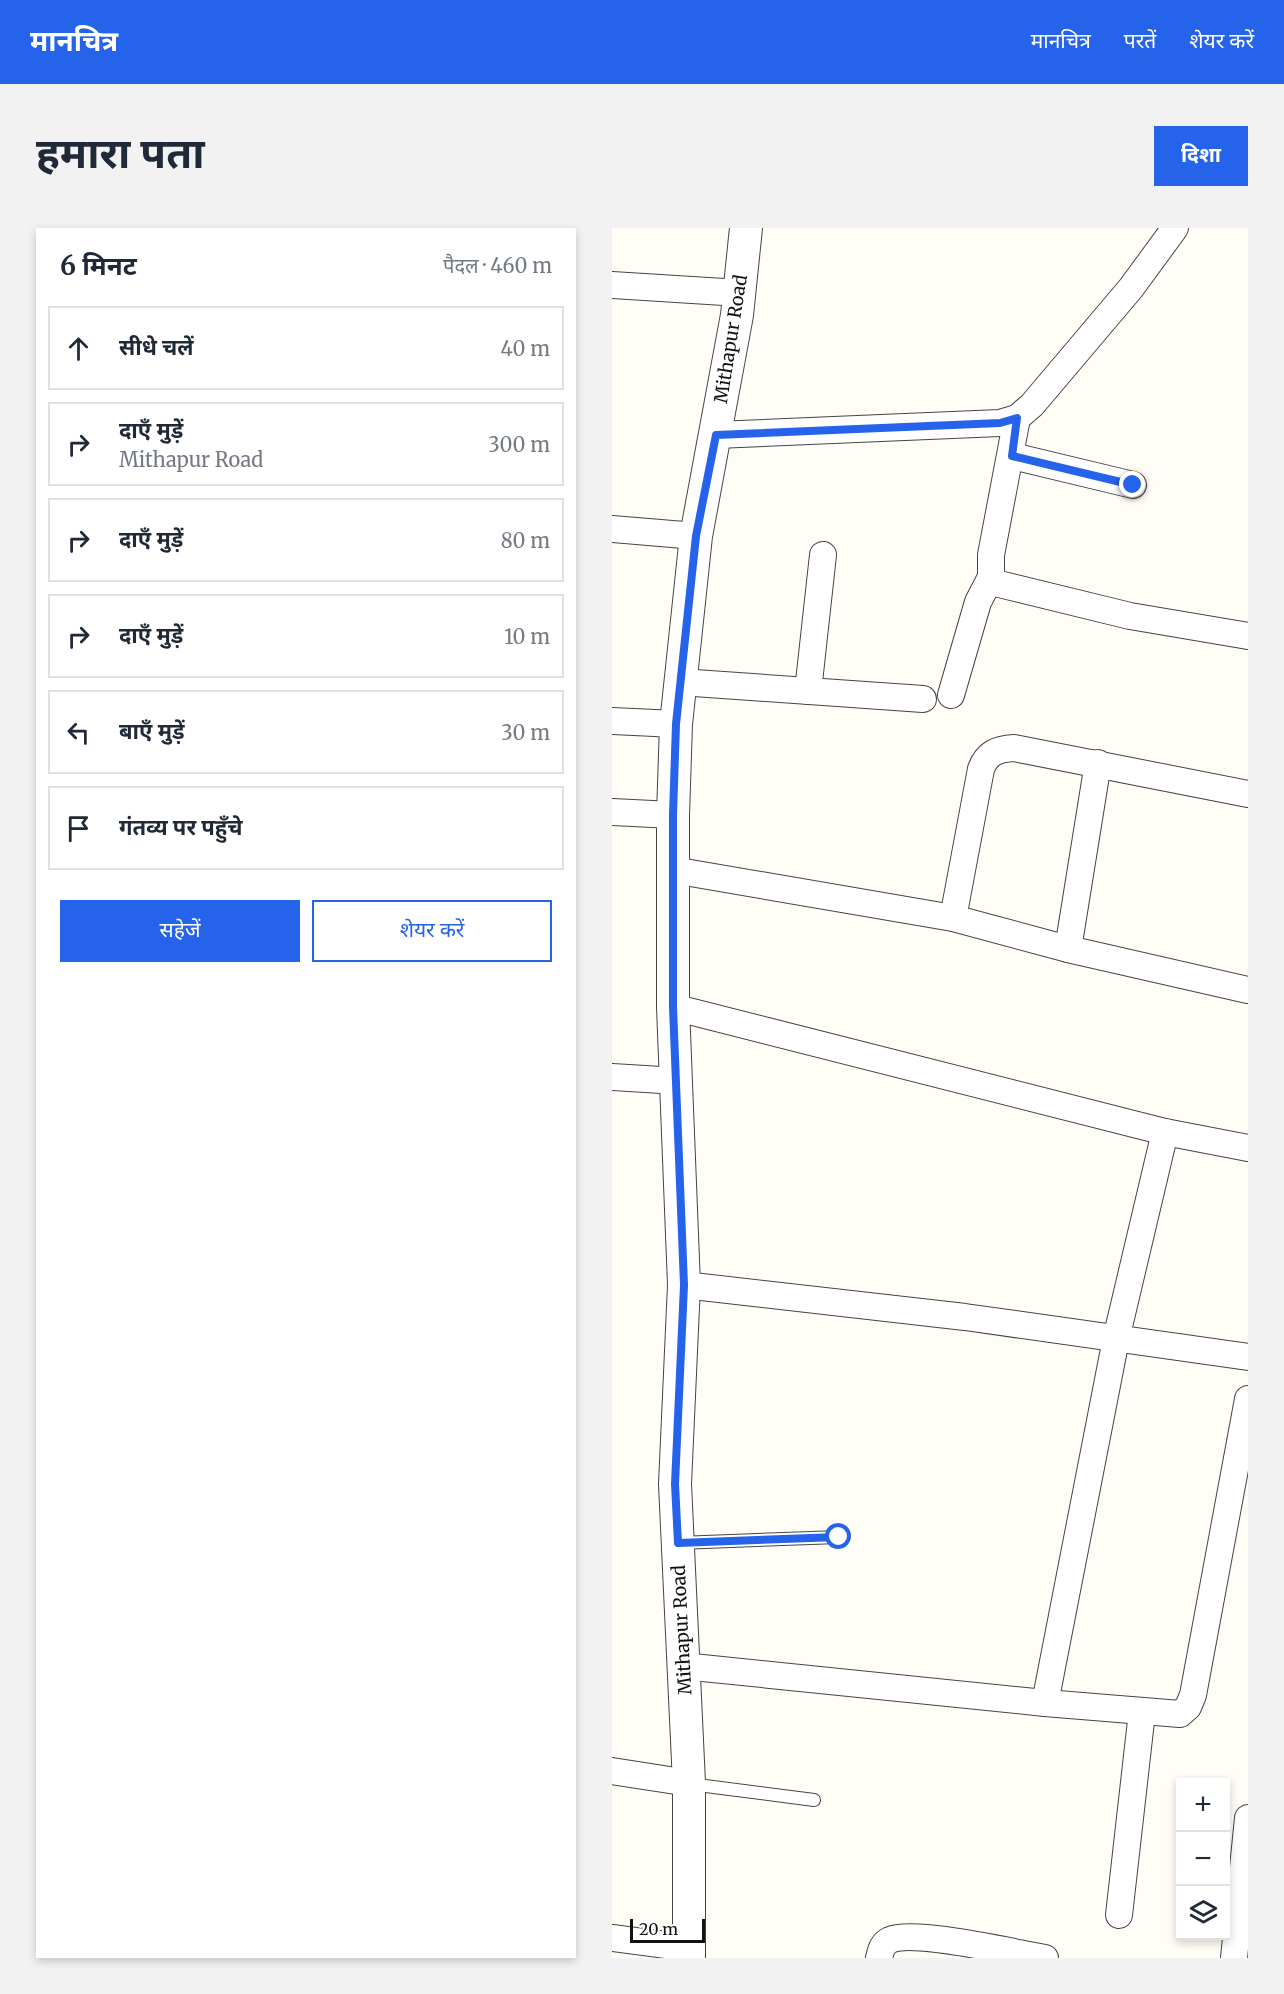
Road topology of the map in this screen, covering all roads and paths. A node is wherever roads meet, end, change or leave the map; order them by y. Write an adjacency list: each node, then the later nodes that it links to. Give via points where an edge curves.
1 (746, 228): 4 (street, Mithapur Road)
2 (1175, 228): 5 (street, via 1131,288)
3 (612, 285): 4 (street)
4 (740, 294): 6 (street, Mithapur Road)
5 (1017, 418): 6 (street, via 1000,423); 7 (street)
6 (716, 435): 10 (street, Mithapur Road)
7 (1012, 456): 8 (street); 12 (street, via 991,555)
8 (1133, 485)
9 (612, 529): 10 (street)
10 (696, 536): 14 (street, Mithapur Road)
11 (823, 555): 15 (street)
12 (991, 577): 13 (street, via 1004,586 1118,613); 16 (street, via 978,602)
13 (1248, 636)
14 (680, 682): 15 (street); 19 (street, Mithapur Road)
15 (808, 691): 17 (street)
16 (951, 695)
17 (923, 699)
18 (612, 721): 19 (street)
19 (676, 724): 23 (street, Mithapur Road)
20 (1098, 763): 21 (street); 25 (street, via 1014,748 998,749 986,758); 26 (street)
21 (1248, 794)
22 (612, 812): 23 (street)
23 (673, 815): 24 (street, Mithapur Road)
24 (674, 870): 25 (street); 28 (street, Mithapur Road)
25 (953, 918): 26 (street)
26 (1068, 949): 27 (street)
27 (1248, 990)
28 (673, 1007): 30 (street, Mithapur Road); 31 (street)
29 (612, 1077): 30 (street)
30 (678, 1081): 33 (street, Mithapur Road)
31 (1165, 1132): 32 (street); 34 (street)
32 (1248, 1148)
33 (684, 1285): 34 (street, via 965,1317); 38 (street, Mithapur Road, via 675,1484)
34 (1116, 1339): 35 (street); 40 (street)
35 (1248, 1357)
36 (1248, 1399): 41 (street, via 1193,1695 1180,1714)
37 (839, 1537): 38 (lane)
38 (678, 1543): 39 (street, Mithapur Road)
39 (683, 1666): 40 (street); 43 (street, Mithapur Road)
40 (1045, 1703): 41 (street)
41 (1142, 1712): 46 (street)
42 (612, 1771): 43 (street)
43 (689, 1783): 44 (lane); 48 (street, Mithapur Road)
44 (814, 1800)
45 (1248, 1818): 51 (street)
46 (1119, 1915)
47 (612, 1938): 48 (street)
48 (688, 1953)
49 (879, 1958): 50 (street, via 882,1945 892,1939 916,1936)
50 (1045, 1958)
51 (1234, 1958)

